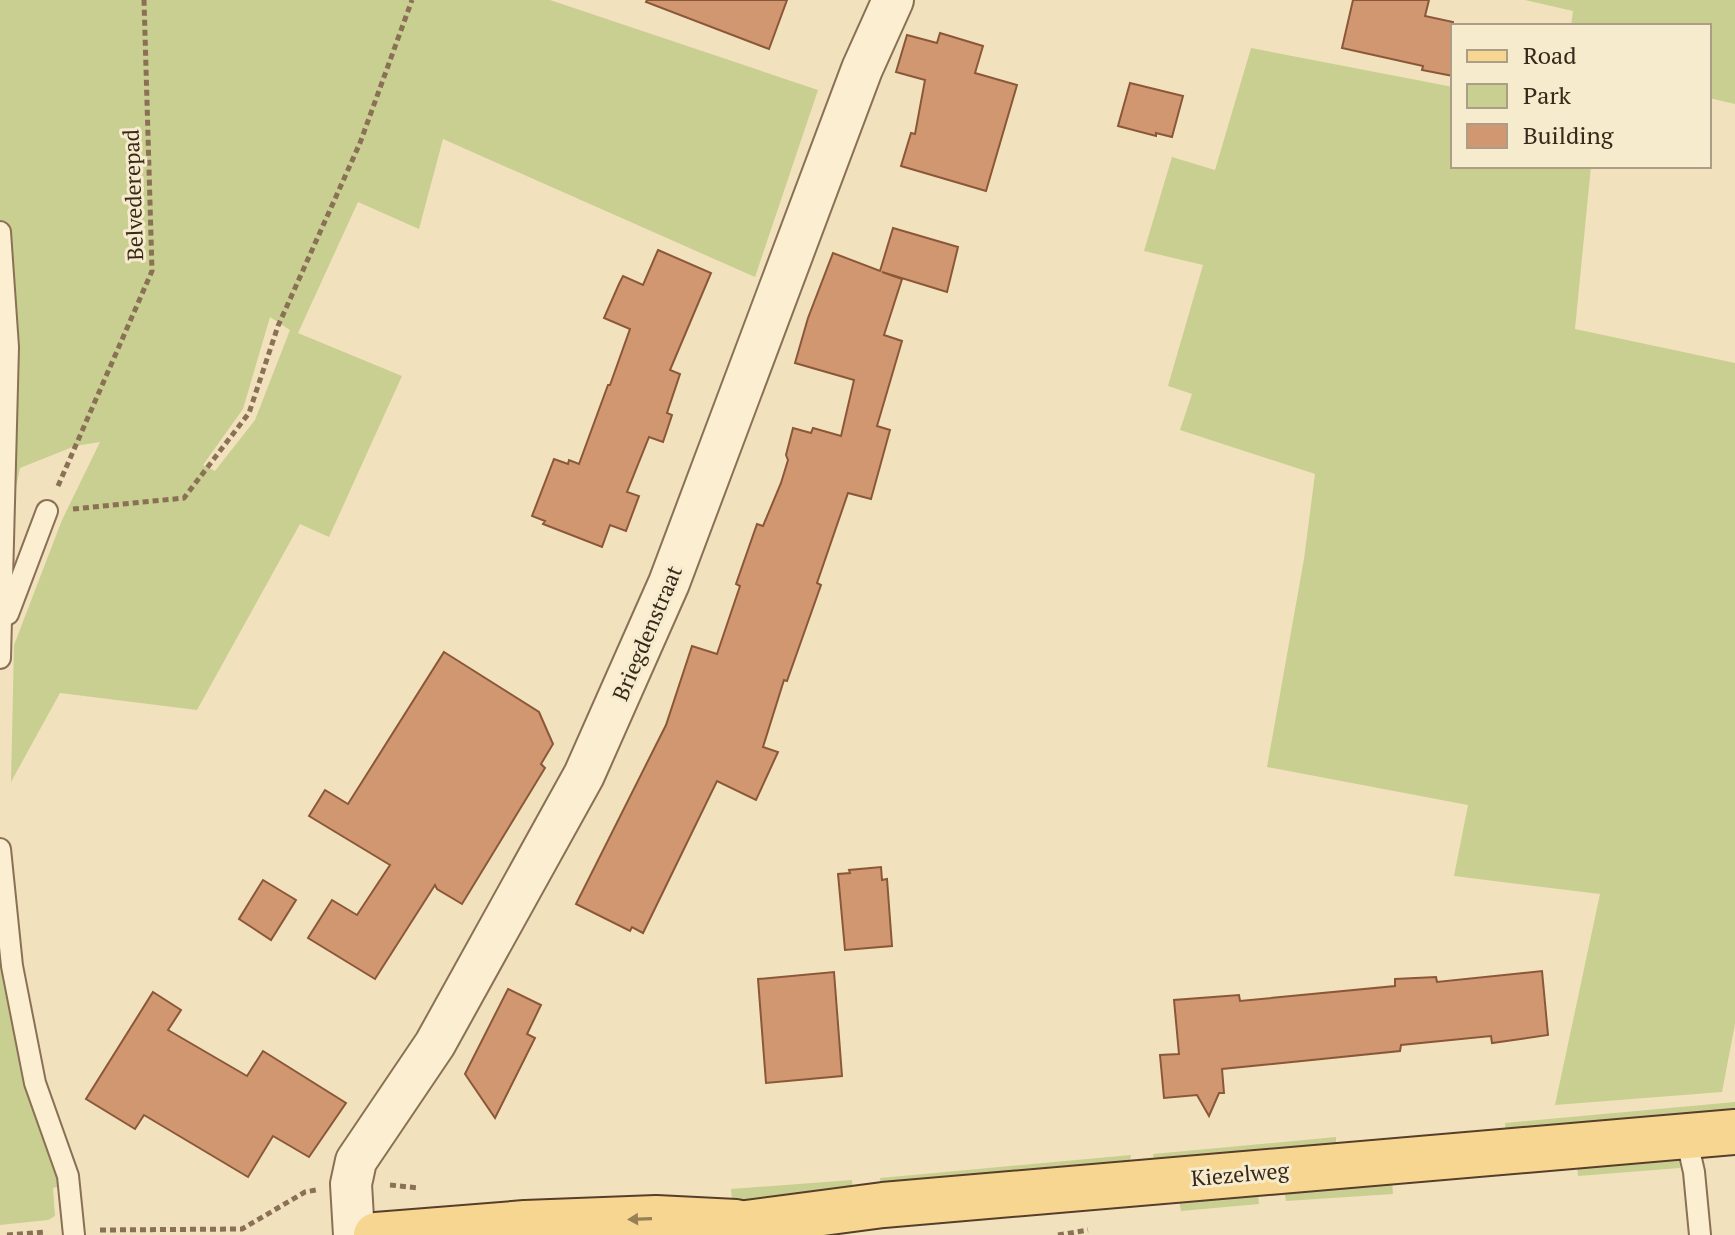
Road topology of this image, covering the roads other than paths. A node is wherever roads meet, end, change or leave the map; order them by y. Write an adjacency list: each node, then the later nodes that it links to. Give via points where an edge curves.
1 (893, 0): 11 (street, Briegdenstraat, via 862,69 669,583 584,775 435,1044 356,1161 351,1184)
2 (0, 232): 4 (lane, via 8,347)
3 (47, 511): 4 (lane)
4 (2, 629): 5 (lane)
5 (0, 658)
6 (0, 849): 10 (lane, via 12,966 35,1083 68,1176)
7 (1735, 1132): 8 (main road, Kiezelweg)
8 (1686, 1137): 9 (main road, Kiezelweg, via 883,1205); 14 (lane)
9 (746, 1223): 12 (main road, Kiezelweg, one-way to 12, via 656,1218); 13 (main road, Kiezelweg)
10 (74, 1235)
11 (354, 1235)
12 (376, 1235)
13 (701, 1235)
14 (1700, 1235)

